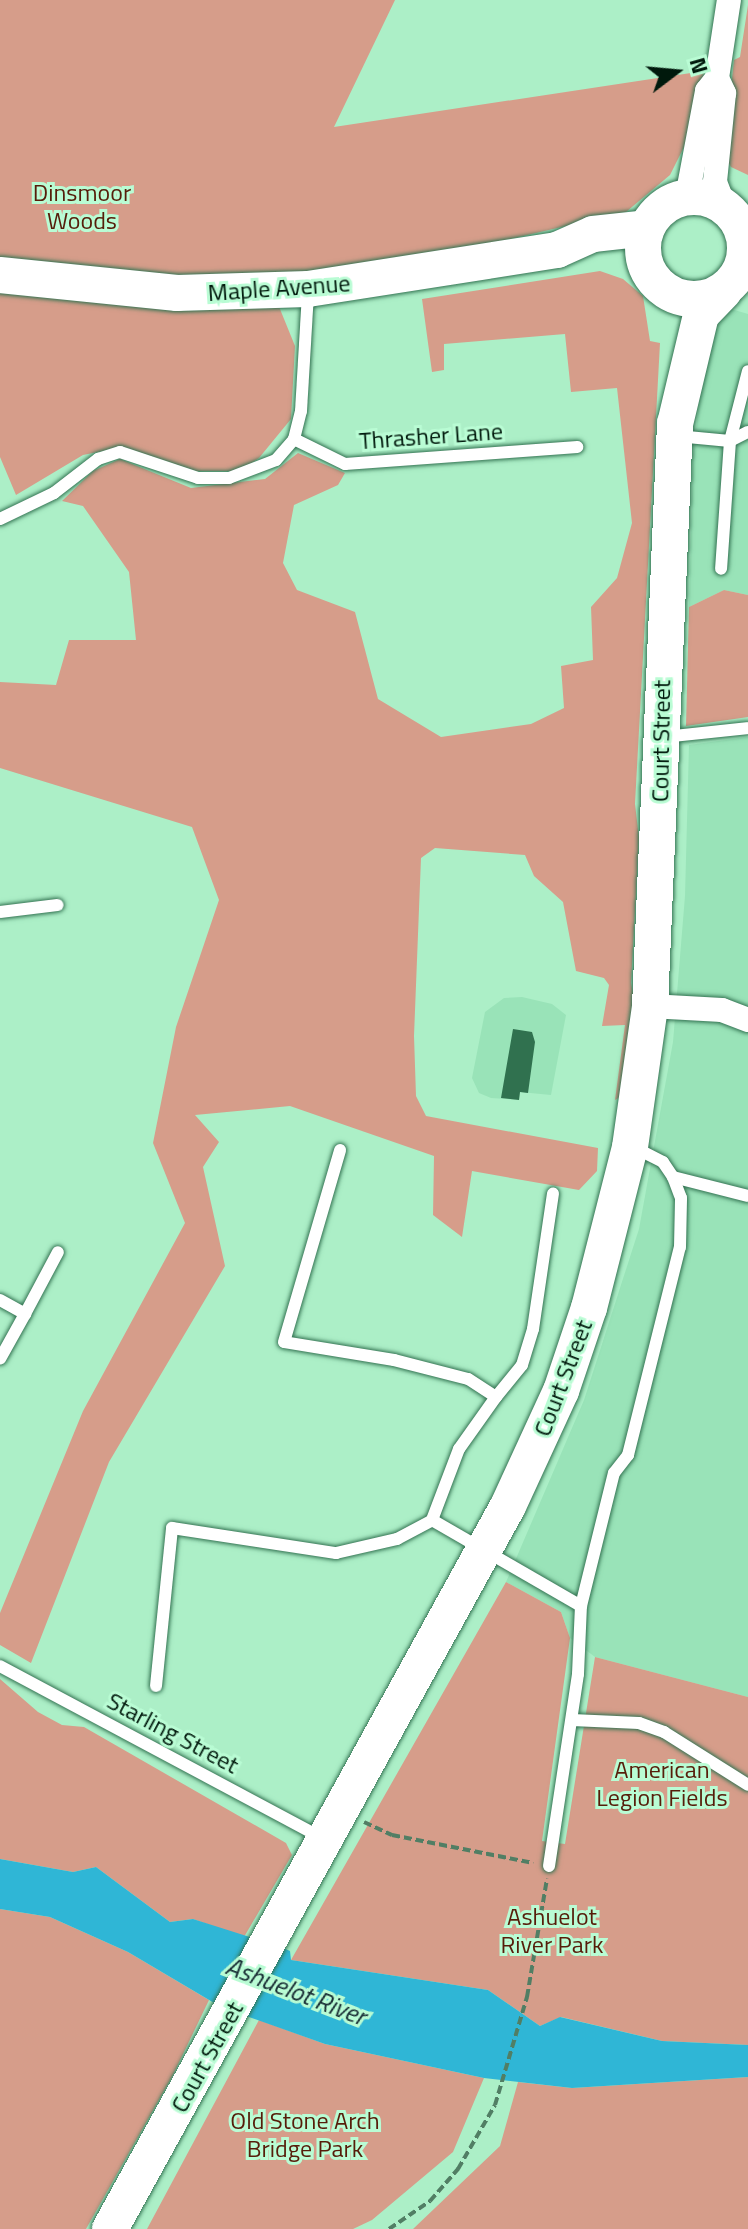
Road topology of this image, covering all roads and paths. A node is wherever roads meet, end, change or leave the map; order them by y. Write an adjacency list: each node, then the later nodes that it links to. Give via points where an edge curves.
1 (729, 0): 2 (street)
2 (717, 78): 3 (street, via 707,91); 4 (street, via 724,93 715,182)
3 (687, 197): 4 (main road); 6 (main road, via 662,207)
4 (734, 206): 5 (main road)
5 (747, 246): 9 (main road, via 736,279)
6 (649, 256): 8 (main road, Maple Avenue, via 557,250); 9 (main road, via 690,300); 11 (main road, Court Street, via 668,309)
7 (0, 275): 8 (main road, Maple Avenue, via 177,293)
8 (308, 289): 13 (lane, via 303,386)
9 (724, 291): 11 (main road, Court Street, via 701,315)
10 (748, 371): 14 (lane)
11 (674, 430): 14 (lane); 19 (main road, Court Street)
12 (748, 432): 14 (lane)
13 (294, 439): 15 (lane, Thrasher Lane, via 345,464); 16 (lane, via 276,460 229,478 198,478 120,452 98,459 54,493)
14 (730, 441): 17 (lane)
15 (577, 447)
16 (0, 519)
17 (721, 569)
18 (748, 728): 19 (lane)
19 (661, 737): 22 (main road, Court Street)
20 (58, 905): 21 (lane)
21 (0, 912)
22 (650, 1006): 23 (street, via 722,1010); 24 (main road, Court Street)
23 (748, 1020)
24 (630, 1147): 26 (lane, via 663,1162); 35 (main road, Court Street, via 589,1308 561,1391)
25 (340, 1150): 33 (lane, via 284,1342 438,1371 468,1379)
26 (673, 1177): 28 (lane); 36 (lane, via 683,1220 677,1276 628,1455 614,1473)
27 (553, 1193): 33 (lane, via 533,1329 522,1365)
28 (748, 1196)
29 (58, 1252): 31 (lane)
30 (0, 1300): 31 (lane)
31 (25, 1314): 32 (lane)
32 (0, 1359)
33 (496, 1397): 34 (lane, via 459,1449)
34 (432, 1520): 35 (lane); 38 (lane, via 366,1550 336,1553 172,1528)
35 (485, 1550): 36 (lane); 42 (main road, Court Street)
36 (581, 1606): 39 (lane)
37 (0, 1666): 42 (lane, Starling Street)
38 (156, 1686)
39 (572, 1720): 40 (lane, via 615,1720 664,1732); 43 (lane)
40 (748, 1785)
41 (362, 1820): 43 (path, via 392,1835)
42 (325, 1839): 44 (main road, Court Street)
43 (549, 1866): 45 (path, via 527,1997 495,2105 458,2169 430,2201)
44 (110, 2229)
45 (389, 2229)

